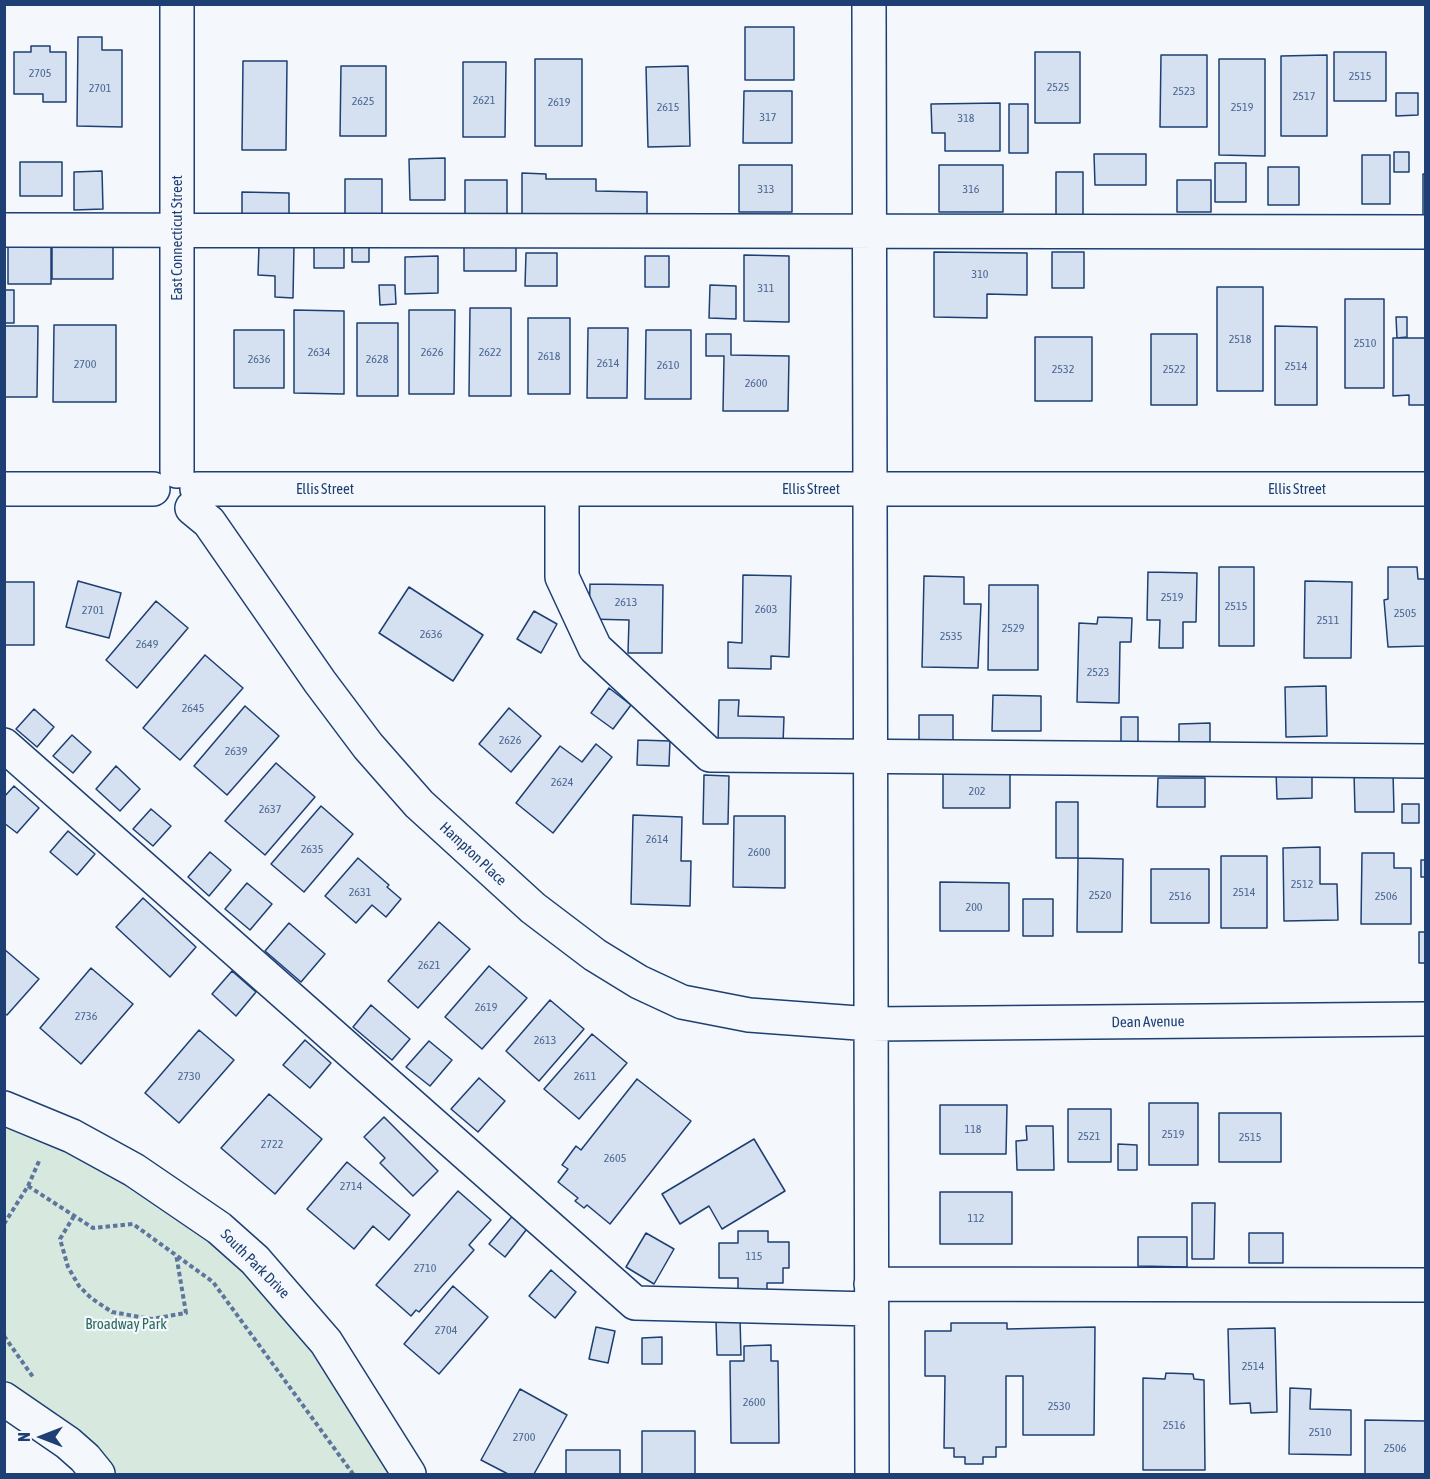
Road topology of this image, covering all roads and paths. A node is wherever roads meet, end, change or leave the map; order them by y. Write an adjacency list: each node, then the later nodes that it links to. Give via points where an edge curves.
1 (177, 4): 4 (street, East Connecticut Street)
2 (869, 4): 5 (street)
3 (4, 230): 4 (street)
4 (177, 230): 5 (street); 8 (street, East Connecticut Street)
5 (870, 231): 6 (street); 10 (street)
6 (1425, 232)
7 (4, 489): 8 (street, Ellis Street)
8 (180, 489): 9 (street, Ellis Street); 16 (street, Hampton Place, via 209,522 368,746 419,804 533,908 595,955 682,1002 749,1015)
9 (562, 489): 10 (street, Ellis Street); 13 (street, via 562,577 595,648 710,755)
10 (870, 489): 11 (street, Ellis Street); 13 (street)
11 (1425, 489)
12 (4, 745): 24 (street, via 635,1303)
13 (870, 756): 14 (street); 16 (street)
14 (1425, 761)
15 (1425, 1019): 16 (street, Dean Avenue)
16 (871, 1024): 24 (street)
17 (4, 1108): 28 (street, South Park Drive, via 72,1136 134,1170 219,1228 255,1260 326,1342)
18 (42, 1154): 19 (path)
19 (28, 1186): 20 (path); 21 (path)
20 (74, 1216): 22 (path, via 93,1228 133,1224); 22 (path, via 60,1239 68,1267 79,1286 112,1312 152,1319 186,1313)
21 (4, 1224)
22 (176, 1254): 27 (path, via 213,1282 234,1307)
23 (1425, 1285): 24 (street)
24 (871, 1296): 29 (street)
25 (4, 1400): 26 (street, via 68,1443)
26 (98, 1474)
27 (353, 1474)
28 (409, 1474)
29 (872, 1474)

